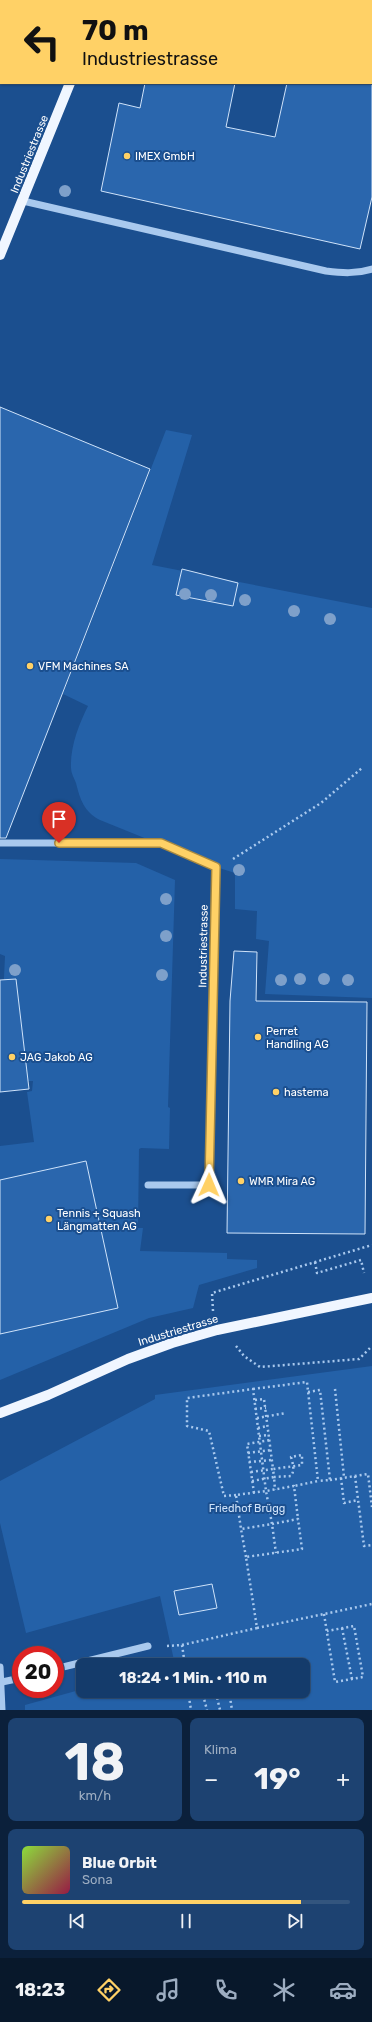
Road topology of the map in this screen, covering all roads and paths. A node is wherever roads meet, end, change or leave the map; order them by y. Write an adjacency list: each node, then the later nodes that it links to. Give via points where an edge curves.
1 (70, 84): 2 (main road, Industriestrasse)
2 (23, 201): 3 (main road, Industriestrasse); 4 (street, via 326,271 360,273)
3 (0, 255)
4 (372, 269)
5 (362, 768): 7 (path, via 320,803)
6 (0, 843): 7 (street, via 161,843)
7 (216, 867): 8 (street, Industriestrasse, via 209,1185)
8 (148, 1185)
9 (372, 1245): 10 (path)
10 (315, 1262): 11 (path, via 317,1273 361,1260); 14 (path, via 212,1293 212,1308)
11 (364, 1272)
12 (371, 1299): 13 (main road, Industriestrasse)
13 (228, 1328): 14 (main road, Industriestrasse); 15 (path, via 236,1347 260,1367 359,1359)
14 (217, 1330): 22 (main road, Industriestrasse, via 128,1359 48,1396)
15 (372, 1346)
16 (253, 1389): 18 (path, via 307,1382); 19 (path); 53 (path, via 187,1398 187,1426 209,1431 224,1496)
17 (335, 1389): 44 (path)
18 (308, 1392): 46 (path, via 320,1390); 48 (path)
19 (254, 1400): 20 (path, via 264,1399); 21 (path)
20 (266, 1408): 21 (path); 24 (path)
21 (255, 1409): 25 (path)
22 (0, 1413)
23 (286, 1413): 24 (path)
24 (266, 1416): 25 (path); 26 (path)
25 (257, 1418): 27 (path)
26 (268, 1426): 27 (path); 28 (path)
27 (258, 1428): 29 (path)
28 (269, 1435): 29 (path); 30 (path)
29 (259, 1436): 31 (path)
30 (270, 1440): 31 (path); 32 (path)
31 (260, 1442): 33 (path); 34 (path, via 247,1444)
32 (271, 1450): 33 (path); 35 (path)
33 (261, 1452): 34 (path); 36 (path)
34 (248, 1453): 37 (path)
35 (272, 1460): 36 (path); 39 (path)
36 (263, 1461): 37 (path); 40 (path)
37 (250, 1462): 41 (path)
38 (293, 1466): 38 (path, via 302,1465 302,1455 291,1457); 39 (path); 43 (path, via 294,1472 291,1476)
39 (273, 1469): 40 (path); 43 (path)
40 (264, 1470): 41 (path); 45 (path)
41 (251, 1472): 47 (path)
42 (355, 1476): 44 (path); 54 (path); 55 (path, via 368,1474)
43 (274, 1477): 45 (path); 50 (path)
44 (342, 1478): 46 (path); 54 (path, via 344,1503)
45 (265, 1479): 47 (path); 51 (path)
46 (330, 1480): 48 (path)
47 (252, 1481): 52 (path)
48 (318, 1481): 49 (path)
49 (294, 1486): 50 (path); 56 (path)
50 (275, 1490): 51 (path)
51 (266, 1491): 52 (path); 57 (path)
52 (254, 1493): 53 (path)
53 (236, 1495): 58 (path)
54 (358, 1500): 59 (path, via 364,1546)
55 (372, 1507)
56 (298, 1519): 57 (path); 60 (path, via 302,1549)
57 (272, 1524): 58 (path); 60 (path)
58 (242, 1529): 61 (path)
59 (372, 1545)
60 (276, 1553): 61 (path)
61 (246, 1557): 64 (path)
62 (372, 1604): 63 (path)
63 (324, 1614): 64 (path); 66 (path)
64 (257, 1628): 67 (path)
65 (342, 1628): 66 (path); 72 (path); 72 (path, via 354,1626 364,1677)
66 (327, 1631): 72 (path, via 335,1682)
67 (182, 1645): 68 (path); 69 (path)
68 (148, 1646): 71 (street)
69 (184, 1658)
70 (0, 1667): 74 (street)
71 (64, 1667)
72 (352, 1679)
73 (12, 1680): 74 (street)
74 (2, 1682): 79 (street)
75 (189, 1698): 80 (path)
76 (204, 1698): 81 (path)
77 (217, 1698): 82 (path)
78 (230, 1698): 83 (path)
79 (2, 1710)
80 (191, 1710)
81 (207, 1710)
82 (220, 1710)
83 (232, 1710)

